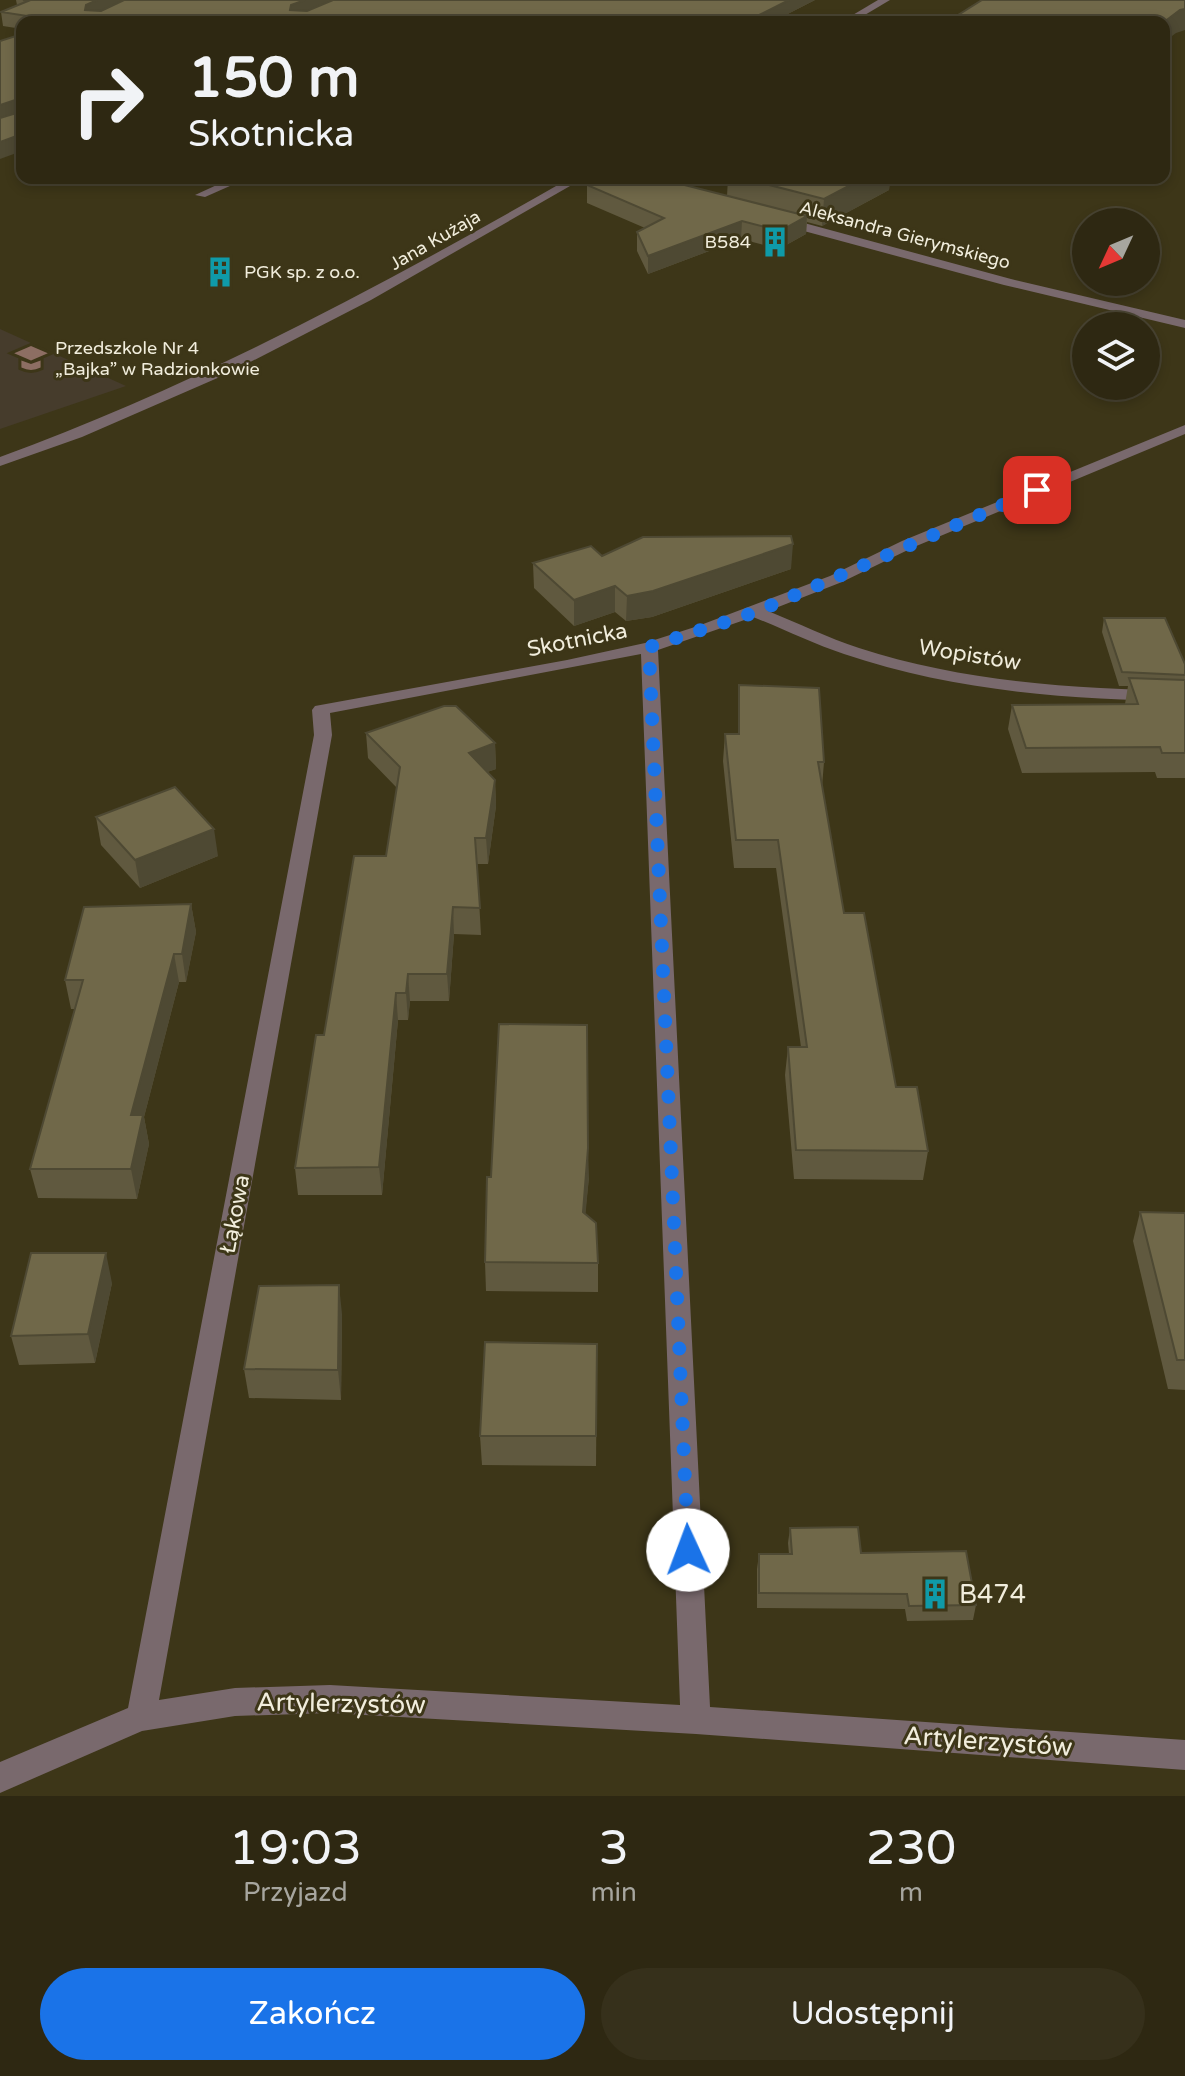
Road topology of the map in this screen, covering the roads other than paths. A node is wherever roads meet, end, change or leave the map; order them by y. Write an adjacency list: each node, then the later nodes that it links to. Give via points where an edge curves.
1 (885, 0): 2 (street)
2 (857, 16)
3 (228, 184): 5 (street)
4 (568, 184): 9 (street, Jana Kużaja, via 277,346 139,409)
5 (201, 195)
6 (767, 218): 7 (street, Aleksandra Gierymskiego)
7 (1185, 324)
8 (1185, 429): 10 (street, Skotnicka)
9 (0, 462)
10 (756, 612): 11 (street, Skotnicka); 12 (street, Wopistów, via 852,651 916,669 1108,696)
11 (649, 647): 13 (street, Skotnicka); 15 (street)
12 (1185, 696)
13 (321, 710): 14 (street, Łąkowa, via 323,735)
14 (141, 1717): 15 (street, Artylerzystów, via 235,1702 330,1699); 17 (street, Artylerzystów)
15 (696, 1720): 16 (street, Artylerzystów)
16 (1185, 1755)
17 (0, 1778)

